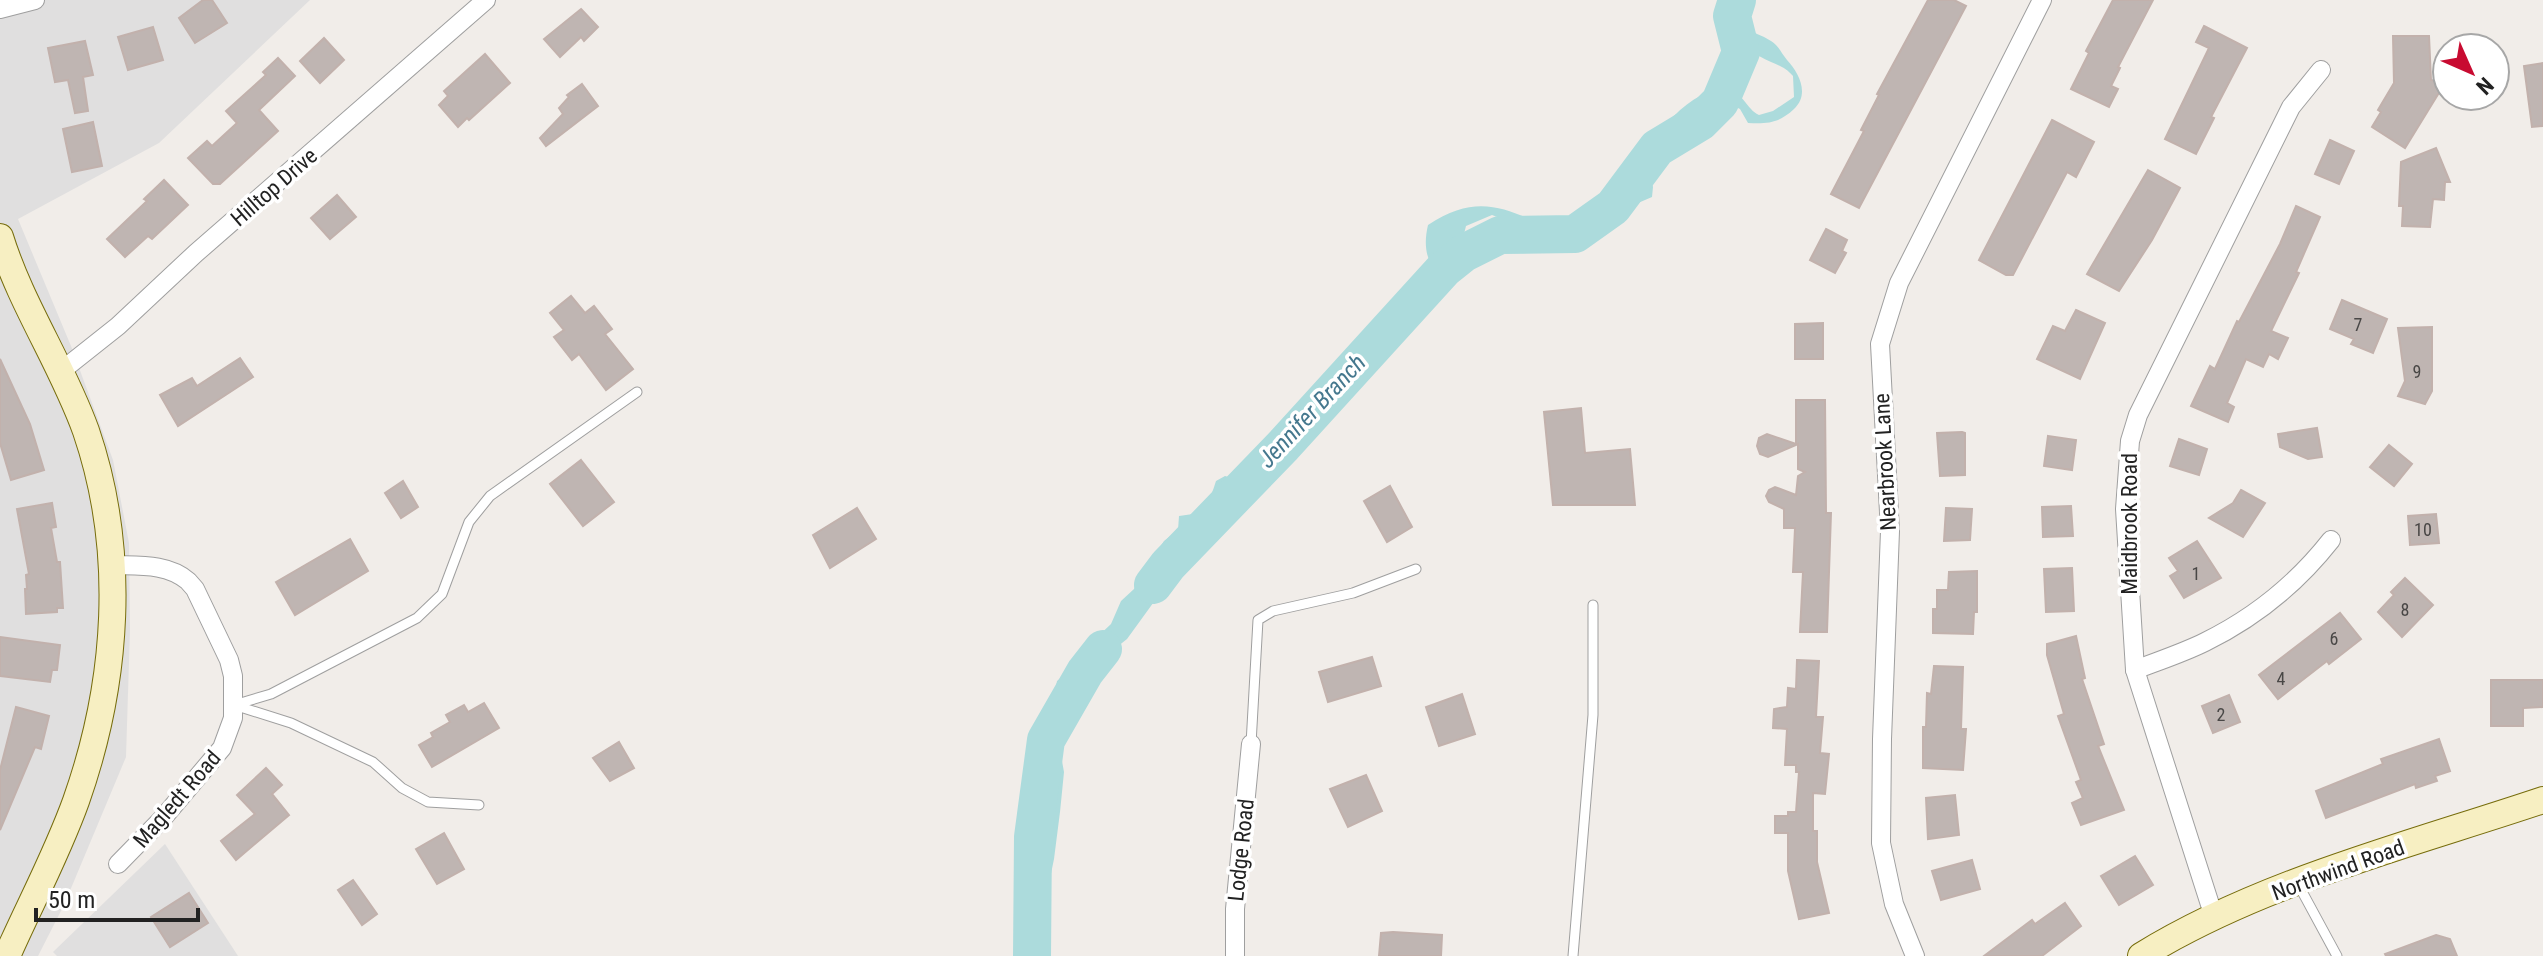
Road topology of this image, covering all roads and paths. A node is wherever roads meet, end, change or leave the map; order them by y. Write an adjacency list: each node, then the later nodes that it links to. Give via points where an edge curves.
1 (35, 0): 4 (street)
2 (486, 0): 7 (street, Hilltop Drive)
3 (2042, 0): 24 (street, Nearbrook Lane, via 1899,283 1880,344 1890,531 1881,843 1894,904)
4 (0, 9)
5 (2321, 70): 13 (street, Maidbrook Road, via 2291,107 2138,415 2130,441 2125,509)
6 (0, 237): 7 (street)
7 (60, 372): 10 (street, via 94,460)
8 (637, 392): 14 (lane, via 490,496 469,522 442,594 417,618 271,694)
9 (2331, 540): 13 (street, via 2311,565 2239,623)
10 (112, 565): 14 (street, Magledt Road, via 167,569 188,581 225,647); 21 (street, via 110,653 96,735 75,803)
11 (1416, 569): 15 (lane, via 1258,620)
12 (1593, 605): 23 (lane, via 1593,715)
13 (2135, 670): 20 (street, Maidbrook Road)
14 (234, 705): 17 (lane, via 291,723 373,762 428,802); 18 (street, Magledt Road, via 222,748)
15 (1251, 744): 22 (street, Lodge Road)
16 (2543, 800): 19 (street, Northwind Road)
17 (479, 805)
18 (118, 864)
19 (2298, 884): 20 (street, Northwind Road); 26 (lane)
20 (2214, 917): 25 (street, Northwind Road)
21 (9, 950)
22 (1235, 956)
23 (1573, 956)
24 (1915, 956)
25 (2141, 956)
26 (2337, 956)

